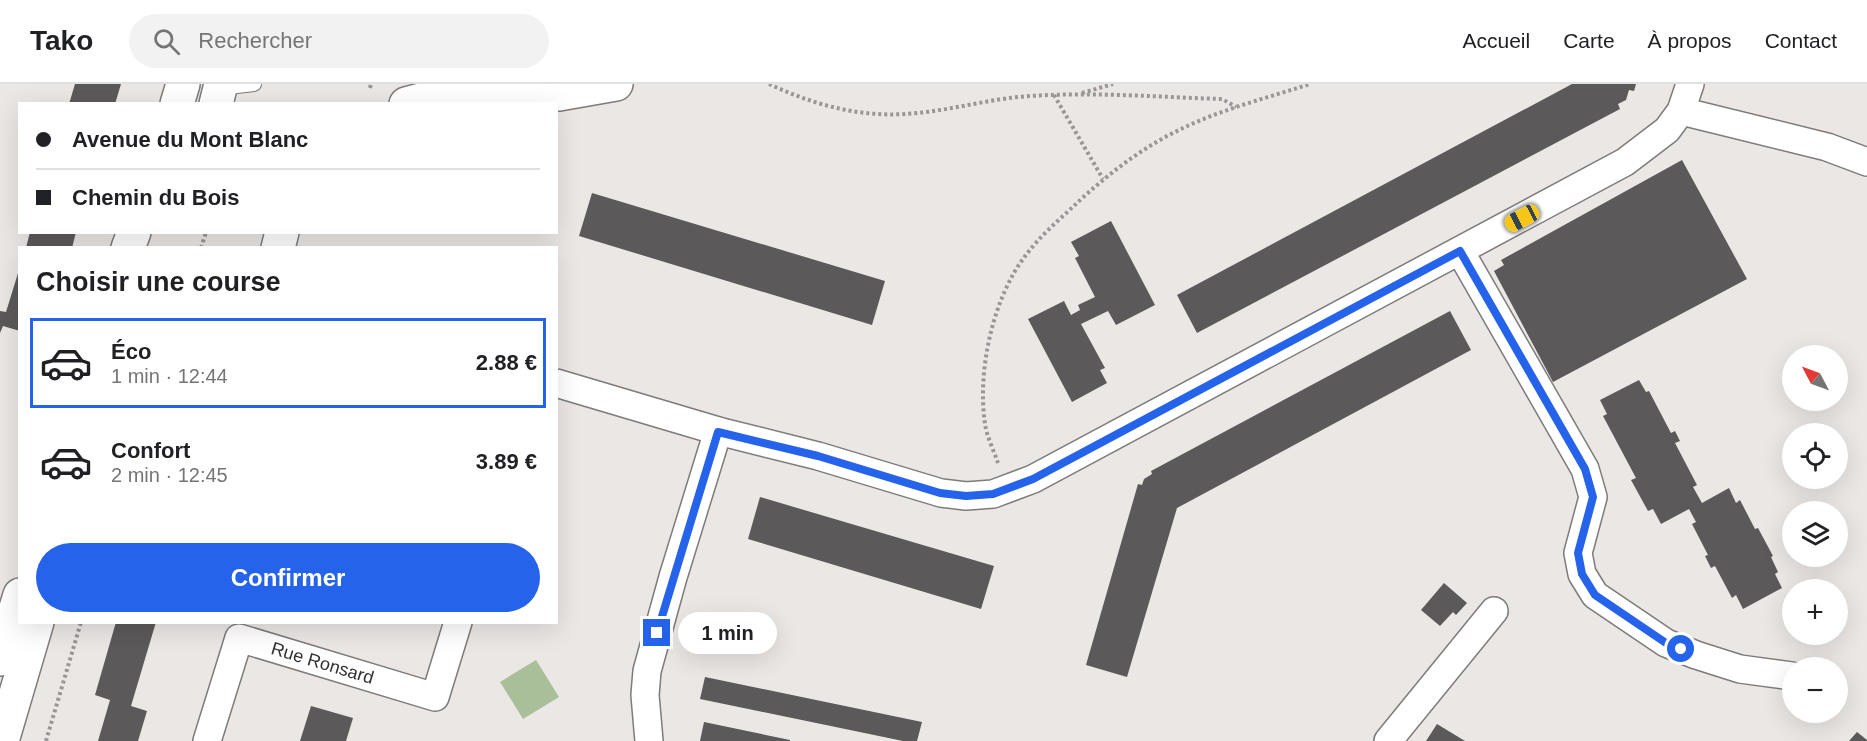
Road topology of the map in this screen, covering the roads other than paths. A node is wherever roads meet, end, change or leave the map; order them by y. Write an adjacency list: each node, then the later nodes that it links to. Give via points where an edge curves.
1 (183, 84): 7 (street)
2 (254, 84): 6 (lane)
3 (616, 84): 5 (street)
4 (1689, 84): 9 (street)
5 (560, 89): 8 (street)
6 (219, 92)
7 (178, 102)
8 (414, 102)
9 (1681, 111): 10 (street, via 1827,147); 11 (street, via 1644,150)
10 (1867, 162)
11 (1460, 251): 13 (street, via 1006,490 966,496 940,493 818,456); 19 (street, via 1585,469 1593,497 1578,553 1582,574 1595,595 1666,643 1740,669)
12 (558, 384): 13 (street)
13 (718, 432): 22 (street, via 647,671 645,695)
14 (18, 601): 18 (street)
15 (1494, 611): 23 (street)
16 (37, 624): 20 (street)
17 (457, 624): 21 (street, Rue Ronsard, via 435,697 239,638)
18 (0, 659)
19 (1782, 675)
20 (2, 741)
21 (207, 741)
22 (650, 741)
23 (1388, 741)

